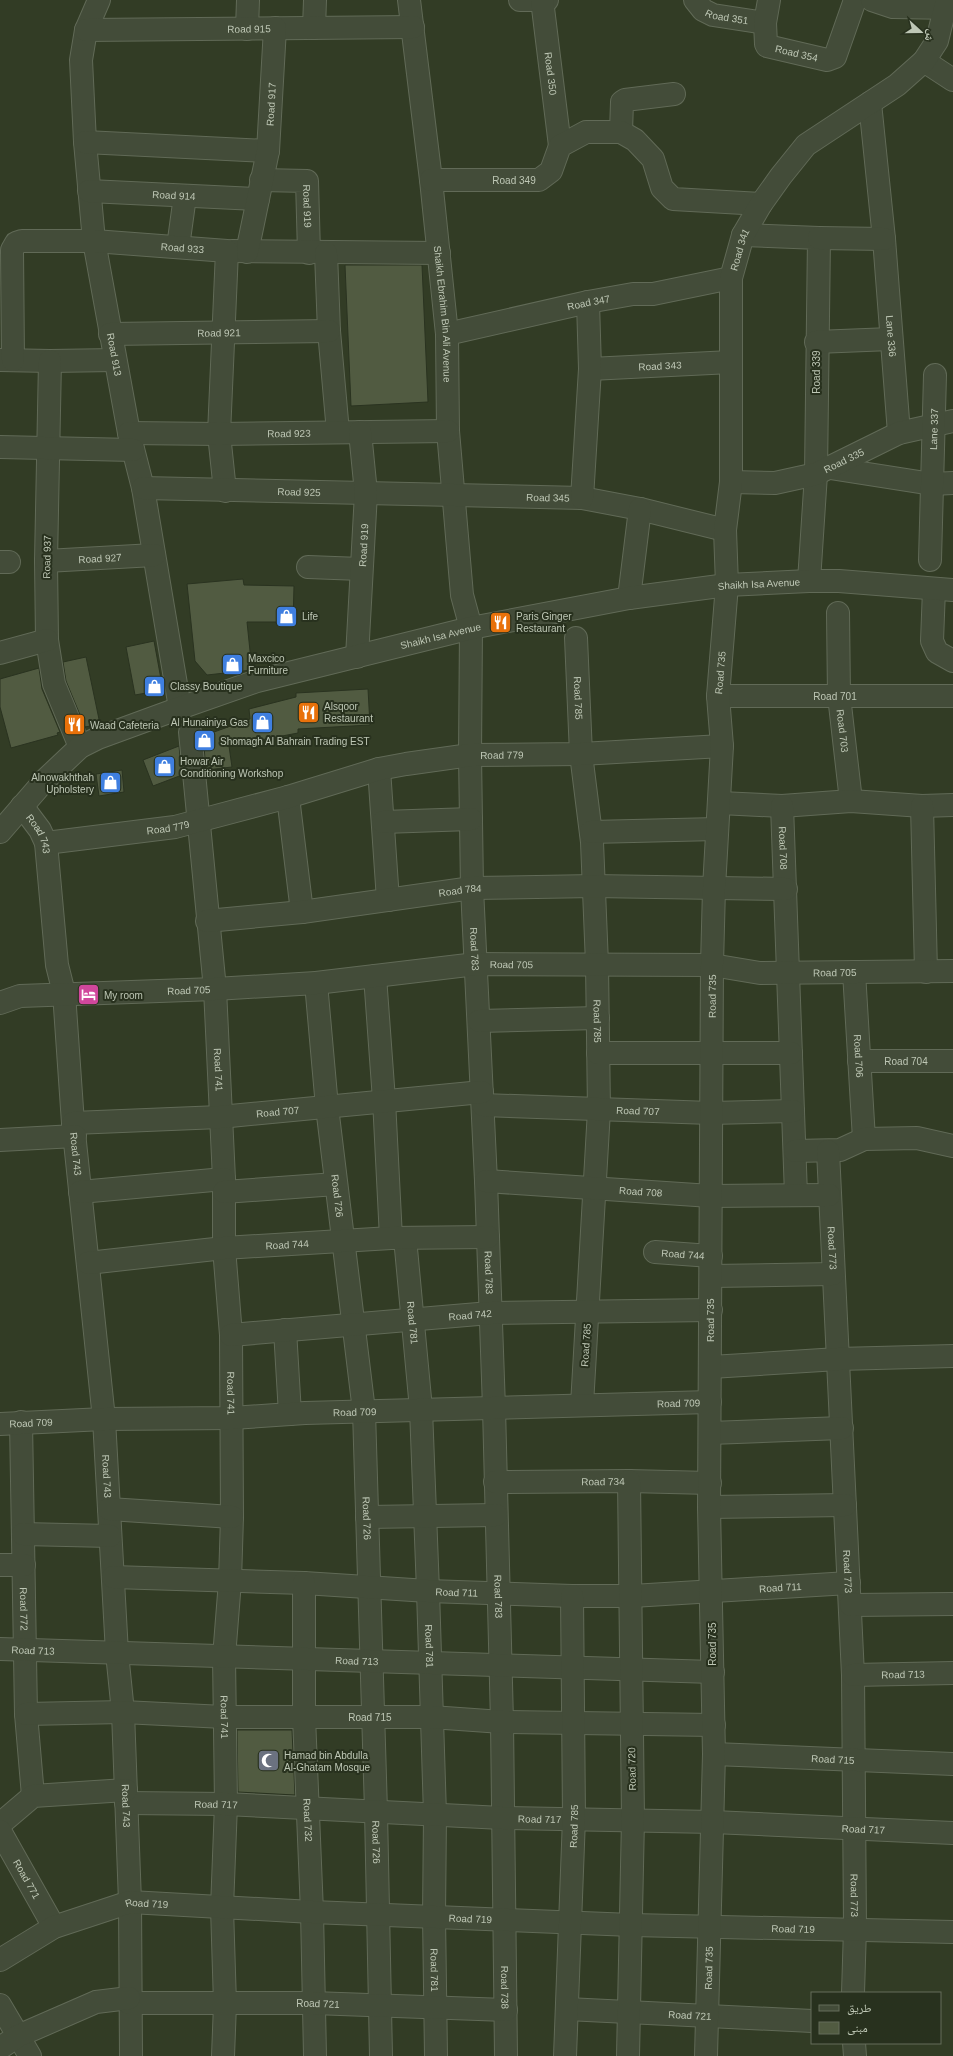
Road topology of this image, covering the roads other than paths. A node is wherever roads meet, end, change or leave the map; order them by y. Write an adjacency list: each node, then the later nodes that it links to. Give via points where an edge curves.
1 (99, 0): 18 (street, Road 913)
2 (248, 0): 17 (street)
3 (315, 0): 16 (street)
4 (409, 0): 14 (street, Shaikh Ebrahim Bin Ali Avenue)
5 (520, 0): 6 (street)
6 (542, 0): 7 (street); 25 (street, Road 350)
7 (547, 0)
8 (695, 0): 13 (street, Road 351, via 703,10 713,15)
9 (769, 0): 13 (street, Road 354)
10 (855, 0): 13 (street, Road 354, via 835,57 832,59 767,46)
11 (872, 0): 12 (street, via 893,7)
12 (948, 5): 19 (street, Road 341, via 937,41)
13 (765, 23)
14 (413, 27): 16 (street, Road 915); 27 (street, Shaikh Ebrahim Bin Ali Avenue)
15 (275, 28): 16 (street, Road 915); 17 (street, Road 915); 26 (street, Road 917)
16 (314, 28)
17 (247, 29): 18 (street, Road 915)
18 (86, 30): 24 (street, Road 913, via 82,60)
19 (924, 61): 20 (street); 22 (street, Road 341, via 897,85)
20 (953, 80)
21 (674, 94): 23 (street, via 622,102)
22 (870, 103): 31 (street, Road 341, via 806,146); 34 (street, Lane 336)
23 (621, 132): 25 (street, via 586,132); 31 (street, via 635,140 653,159 662,188 673,199)
24 (85, 142): 26 (street); 29 (street, Road 913)
25 (560, 146): 27 (street, Road 349, via 550,172 539,180)
26 (268, 150): 28 (street, Road 917)
27 (431, 180): 39 (street, Shaikh Ebrahim Bin Ali Avenue)
28 (260, 190): 30 (street, Road 914); 37 (street, Road 917); 38 (street, Road 919, via 307,181)
29 (89, 191): 30 (street, Road 914); 35 (street, Road 913)
30 (185, 196): 36 (street)
31 (760, 204): 32 (street, Road 341)
32 (743, 235): 33 (street); 40 (street, Road 341)
33 (819, 238): 34 (street); 47 (street, Road 339)
34 (884, 239): 46 (street, Lane 336)
35 (94, 241): 36 (street, Road 933); 44 (street, Road 913); 48 (street, Road 933, via 16,243 12,250)
36 (178, 247): 37 (street, Road 933)
37 (237, 251): 38 (street); 43 (street)
38 (317, 253): 39 (street); 42 (street, Road 919)
39 (438, 253): 45 (street, Shaikh Ebrahim Bin Ali Avenue)
40 (731, 278): 41 (street, Road 347, via 653,294 633,294); 51 (street, Road 341)
41 (588, 302): 45 (street, Road 347); 52 (street)
42 (329, 331): 43 (street, Road 921); 56 (street, Road 919)
43 (222, 332): 44 (street, Road 921); 59 (street)
44 (110, 334): 49 (street, Road 913)
45 (447, 334): 55 (street, Shaikh Ebrahim Bin Ali Avenue)
46 (891, 339): 47 (street); 58 (street, Lane 336)
47 (816, 342): 63 (street, Road 339)
48 (7, 360): 50 (street)
49 (115, 360): 50 (street); 60 (street, Road 913)
50 (50, 361): 62 (street, Road 937)
51 (731, 362): 52 (street, Road 343); 64 (street, Road 341)
52 (590, 369): 70 (street)
53 (935, 375): 54 (street, Lane 337)
54 (943, 423): 58 (street, Road 335); 65 (street, Lane 337)
55 (448, 431): 57 (street, Road 923); 69 (street, Shaikh Ebrahim Bin Ali Avenue)
56 (338, 432): 57 (street, Road 923); 59 (street, Road 923)
57 (360, 432): 68 (street, Road 919)
58 (898, 433): 63 (street, Road 335)
59 (220, 434): 60 (street, Road 923); 67 (street)
60 (131, 441): 62 (street, Road 923); 66 (street, Road 913)
61 (0, 447): 62 (street, Road 923)
62 (49, 447): 75 (street, Road 937)
63 (823, 471): 64 (street, Road 335, via 775,483); 65 (street); 78 (street, Road 339)
64 (730, 482): 72 (street, Road 341)
65 (943, 483): 74 (street, Lane 337)
66 (143, 488): 67 (street, Road 925); 73 (street, Road 913)
67 (225, 491): 68 (street, Road 925)
68 (366, 493): 69 (street, Road 925); 77 (street, Road 919)
69 (455, 494): 70 (street, Road 345); 83 (street, Shaikh Ebrahim Bin Ali Avenue, via 462,595)
70 (582, 498): 71 (street, Road 345)
71 (640, 509): 72 (street, Road 345); 81 (street)
72 (725, 530): 79 (street, Road 341)
73 (154, 555): 75 (street, Road 927); 92 (street, Road 913)
74 (930, 560)
75 (46, 561): 85 (street, Road 937)
76 (308, 567): 77 (street)
77 (360, 569): 87 (street, Road 919)
78 (809, 581): 79 (street, Shaikh Isa Avenue); 80 (street, Shaikh Isa Avenue)
79 (727, 585): 81 (street, Shaikh Isa Avenue); 89 (street, Road 735)
80 (947, 588): 88 (street, via 932,641 936,652)
81 (629, 598): 83 (street, Shaikh Isa Avenue)
82 (838, 613): 90 (street, Road 703)
83 (472, 628): 87 (street, Shaikh Isa Avenue); 97 (street, Road 783)
84 (576, 638): 96 (street, Road 785)
85 (47, 640): 86 (street); 95 (street, Road 937, via 54,684)
86 (0, 653)
87 (357, 657): 92 (street, Shaikh Isa Avenue, via 257,681)
88 (953, 661)
89 (718, 696): 90 (street, Road 701); 94 (street, Road 735)
90 (839, 696): 91 (street, Road 701); 100 (street, Road 703)
91 (953, 696)
92 (180, 708): 95 (street, Shaikh Isa Avenue)
93 (190, 732): 107 (street, Road 741)
94 (722, 746): 96 (street, Road 779); 101 (street, Road 735)
95 (80, 747): 103 (street, Shaikh Isa Avenue)
96 (581, 754): 97 (street, Road 779); 111 (street, Road 785)
97 (470, 755): 98 (street, Road 779); 106 (street, Road 783)
98 (379, 768): 99 (street, Road 779); 108 (street)
99 (288, 797): 107 (street, Road 779); 118 (street)
100 (851, 800): 104 (street); 105 (street)
101 (720, 804): 104 (street); 109 (street, Road 735)
102 (953, 804): 105 (street)
103 (22, 806): 110 (street, Shaikh Isa Avenue); 112 (street, Road 743, via 40,830)
104 (782, 806): 116 (street, Road 708)
105 (922, 806): 126 (street)
106 (471, 819): 108 (street); 114 (street, Road 783)
107 (200, 821): 112 (street, Road 779, via 175,827); 119 (street, Road 741)
108 (383, 822): 117 (street)
109 (717, 829): 111 (street); 115 (street, Road 735)
110 (0, 832)
111 (591, 832): 113 (street, Road 785)
112 (46, 843): 130 (street, Road 743, via 57,965)
113 (594, 886): 114 (street, Road 784); 115 (street, Road 784); 121 (street, Road 785)
114 (472, 888): 117 (street, Road 784); 120 (street, Road 783)
115 (714, 888): 116 (street); 122 (street, Road 735)
116 (786, 889): 124 (street, Road 708)
117 (388, 900): 118 (street, Road 784)
118 (302, 912): 119 (street, Road 784)
119 (207, 921): 129 (street, Road 741)
120 (476, 964): 121 (street, Road 705); 127 (street, Road 705); 133 (street, Road 783)
121 (597, 964): 122 (street, Road 705); 132 (street, Road 785)
122 (712, 965): 124 (street, Road 705, via 760,973); 134 (street, Road 735)
123 (953, 971): 126 (street, Road 705)
124 (789, 972): 125 (street, Road 705); 135 (street, Road 708)
125 (854, 972): 126 (street, Road 705); 137 (street, Road 706)
126 (926, 972)
127 (375, 976): 128 (street, Road 705); 140 (street, Road 781)
128 (316, 983): 129 (street, Road 705); 141 (street, Road 726)
129 (215, 989): 130 (street, Road 705); 145 (street, Road 741)
130 (64, 993): 131 (street, Road 705, via 20,996); 146 (street, Road 743)
131 (0, 1003)
132 (598, 1018): 133 (street); 136 (street, Road 785)
133 (479, 1021): 139 (street, Road 783)
134 (712, 1053): 135 (street); 136 (street); 144 (street, Road 735)
135 (791, 1053): 143 (street, Road 708)
136 (598, 1054): 142 (street, Road 785)
137 (859, 1061): 138 (street, Road 704); 147 (street, Road 706)
138 (953, 1061)
139 (482, 1099): 140 (street, Road 707); 142 (street, Road 707); 152 (street, Road 783)
140 (384, 1100): 141 (street, Road 707); 161 (street, Road 781)
141 (327, 1107): 145 (street, Road 707); 153 (street, Road 726)
142 (599, 1110): 144 (street, Road 707); 155 (street, Road 785)
143 (793, 1111): 144 (street, Road 707); 150 (street, Road 708)
144 (711, 1113): 159 (street, Road 735)
145 (220, 1117): 146 (street, Road 707); 154 (street, Road 741)
146 (74, 1129): 148 (street, Road 707); 156 (street, Road 743)
147 (864, 1139): 149 (street, via 916,1138); 151 (street, via 840,1150)
148 (0, 1140)
149 (953, 1146)
150 (795, 1151): 151 (street); 157 (street, Road 708)
151 (828, 1151): 158 (street, Road 773)
152 (486, 1181): 155 (street, Road 708); 160 (street, Road 783)
153 (336, 1184): 154 (street); 162 (street, Road 726)
154 (224, 1186): 156 (street); 163 (street, Road 741)
155 (595, 1188): 159 (street, Road 708); 169 (street, Road 785)
156 (80, 1192): 165 (street, Road 743)
157 (796, 1195): 158 (street, Road 708); 159 (street, Road 708)
158 (829, 1195): 167 (street, Road 773)
159 (711, 1196): 166 (street, Road 735)
160 (488, 1237): 161 (street, Road 744); 170 (street, Road 783)
161 (398, 1238): 162 (street, Road 744); 171 (street, Road 781)
162 (343, 1242): 163 (street, Road 744); 172 (street, Road 726)
163 (224, 1248): 165 (street, Road 744); 174 (street, Road 741)
164 (655, 1252): 166 (street, Road 744)
165 (88, 1264): 185 (street, Road 743)
166 (711, 1266): 167 (street, Road 744); 168 (street, Road 735)
167 (833, 1274): 176 (street, Road 773)
168 (711, 1310): 169 (street, Road 742); 177 (street, Road 735)
169 (588, 1312): 170 (street, Road 742); 179 (street, Road 785)
170 (490, 1313): 171 (street, Road 742); 180 (street, Road 783)
171 (412, 1320): 172 (street, Road 742); 181 (street, Road 781)
172 (353, 1324): 173 (street, Road 742); 182 (street, Road 726)
173 (285, 1330): 174 (street, Road 742); 183 (street)
174 (231, 1336): 184 (street, Road 741)
175 (953, 1356): 176 (street)
176 (838, 1359): 177 (street); 187 (street, Road 773)
177 (710, 1367): 178 (street, Road 735)
178 (710, 1402): 179 (street, Road 709); 188 (street, Road 735)
179 (582, 1405): 180 (street, Road 709)
180 (494, 1408): 181 (street, Road 709); 190 (street, Road 783)
181 (421, 1409): 182 (street, Road 709); 196 (street, Road 781)
182 (364, 1411): 183 (street, Road 709); 198 (street, Road 726)
183 (290, 1414): 184 (street, Road 709)
184 (232, 1418): 185 (street, Road 709); 197 (street, Road 741)
185 (104, 1419): 186 (street, Road 709); 194 (street, Road 743)
186 (11, 1423): 199 (street, Road 772)
187 (842, 1428): 188 (street); 192 (street, Road 773)
188 (710, 1433): 191 (street, Road 735)
189 (629, 1481): 190 (street, Road 734); 191 (street, Road 734); 212 (street, Road 720)
190 (496, 1482): 195 (street, Road 783)
191 (710, 1483): 193 (street, Road 735)
192 (845, 1506): 193 (street); 206 (street, Road 773)
193 (710, 1507): 210 (street, Road 735)
194 (109, 1509): 197 (street, Road 743); 200 (street, Road 743)
195 (496, 1515): 196 (street); 209 (street, Road 783)
196 (425, 1516): 198 (street); 208 (street, Road 781)
197 (232, 1517): 204 (street, Road 741)
198 (367, 1517): 207 (street, Road 726)
199 (23, 1534): 200 (street); 202 (street, Road 772)
200 (110, 1536): 203 (street, Road 743)
201 (0, 1565): 202 (street)
202 (24, 1565): 216 (street, Road 772)
203 (113, 1577): 204 (street, Road 711); 217 (street, Road 743)
204 (230, 1581): 205 (street, Road 711); 218 (street, Road 741)
205 (304, 1583): 207 (street, Road 711); 219 (street, Road 732)
206 (849, 1583): 210 (street, Road 711); 214 (street, Road 773)
207 (370, 1586): 208 (street, Road 711); 220 (street, Road 726)
208 (428, 1591): 209 (street, Road 711); 221 (street, Road 781)
209 (499, 1592): 211 (street, Road 711); 222 (street, Road 783)
210 (712, 1592): 212 (street, Road 711); 225 (street, Road 735)
211 (572, 1596): 212 (street, Road 711); 223 (street, Road 785)
212 (632, 1596): 224 (street, Road 720)
213 (953, 1604): 214 (street)
214 (851, 1605): 227 (street, Road 773)
215 (0, 1649): 216 (street, Road 713)
216 (25, 1650): 217 (street, Road 713); 229 (street, Road 772)
217 (117, 1653): 218 (street, Road 713); 228 (street, Road 743)
218 (224, 1657): 219 (street, Road 713); 230 (street, Road 741)
219 (303, 1659): 220 (street, Road 713); 231 (street, Road 732)
220 (371, 1661): 221 (street, Road 713); 233 (street, Road 726)
221 (429, 1663): 222 (street, Road 713); 232 (street, Road 781)
222 (500, 1666): 223 (street, Road 713); 234 (street, Road 783)
223 (573, 1668): 224 (street, Road 713); 235 (street, Road 785)
224 (632, 1670): 225 (street, Road 713); 236 (street, Road 720)
225 (713, 1672): 237 (street, Road 735)
226 (953, 1673): 227 (street, Road 713)
227 (853, 1675): 239 (street, Road 773)
228 (123, 1712): 229 (street, Road 715); 230 (street, Road 715); 242 (street, Road 743)
229 (26, 1714): 241 (street, Road 772)
230 (224, 1717): 231 (street, Road 715); 243 (street, Road 741)
231 (304, 1717): 233 (street, Road 715); 244 (street, Road 732)
232 (431, 1717): 233 (street, Road 715); 234 (street, Road 715); 246 (street, Road 781)
233 (373, 1718): 245 (street, Road 726)
234 (502, 1722): 235 (street, Road 715); 247 (street, Road 783)
235 (572, 1724): 236 (street, Road 715); 248 (street, Road 785)
236 (632, 1725): 237 (street, Road 715); 249 (street, Road 720)
237 (714, 1725): 238 (street, Road 735)
238 (714, 1754): 239 (street, Road 715); 250 (street, Road 735)
239 (854, 1759): 240 (street, Road 715); 252 (street, Road 773)
240 (953, 1764)
241 (32, 1796): 242 (street, Road 717); 251 (street)
242 (126, 1797): 243 (street, Road 717); 255 (street, Road 743)
243 (226, 1804): 244 (street, Road 717); 256 (street, Road 741)
244 (308, 1807): 245 (street, Road 717); 257 (street, Road 732)
245 (376, 1811): 246 (street, Road 717); 258 (street, Road 726)
246 (435, 1815): 247 (street, Road 717); 259 (street, Road 781)
247 (502, 1818): 248 (street, Road 717); 260 (street, Road 783)
248 (574, 1818): 249 (street, Road 717); 261 (street, Road 785)
249 (633, 1819): 250 (street, Road 717); 262 (street, Road 720)
250 (713, 1822): 252 (street, Road 717); 263 (street, Road 735)
251 (0, 1824)
252 (854, 1829): 254 (street, Road 717); 265 (street, Road 773)
253 (0, 1831): 264 (street, Road 771)
254 (953, 1833)
255 (130, 1902): 256 (street, Road 719); 264 (street, Road 719); 269 (street, Road 743)
256 (222, 1908): 257 (street, Road 719); 272 (street, Road 741)
257 (312, 1912): 258 (street, Road 719); 270 (street, Road 732)
258 (378, 1913): 259 (street, Road 719); 273 (street, Road 726)
259 (434, 1916): 260 (street, Road 719); 274 (street, Road 781)
260 (505, 1918): 261 (street, Road 719); 276 (street, Road 738)
261 (570, 1921): 262 (street, Road 719); 275 (street, Road 785)
262 (632, 1925): 263 (street, Road 719); 277 (street, Road 720)
263 (711, 1927): 265 (street, Road 719); 278 (street, Road 735)
264 (54, 1928): 267 (street, Road 719)
265 (855, 1928): 266 (street, Road 719); 268 (street, Road 773)
266 (953, 1932)
267 (0, 1960)
268 (853, 1992)
269 (129, 2000): 272 (street, Road 721); 280 (street, Road 721, via 96,2002); 284 (street, Road 743)
270 (313, 2003): 272 (street, Road 721); 273 (street, Road 721); 286 (street, Road 732)
271 (0, 2004): 280 (street)
272 (225, 2004): 285 (street, Road 741)
273 (381, 2006): 274 (street, Road 721); 287 (street, Road 726)
274 (436, 2008): 276 (street, Road 721); 288 (street, Road 781)
275 (567, 2009): 277 (street, Road 721); 290 (street, Road 785)
276 (506, 2010): 289 (street, Road 738)
277 (630, 2011): 278 (street, Road 721); 291 (street, Road 720)
278 (707, 2017): 279 (street, Road 721); 292 (street, Road 735)
279 (811, 2021)
280 (18, 2036): 282 (street, Road 721); 283 (street)
281 (854, 2044): 293 (street)
282 (0, 2048)
283 (30, 2056)
284 (131, 2056)
285 (223, 2056)
286 (315, 2056)
287 (381, 2056)
288 (436, 2056)
289 (506, 2056)
290 (565, 2056)
291 (628, 2056)
292 (706, 2056)
293 (855, 2056)

